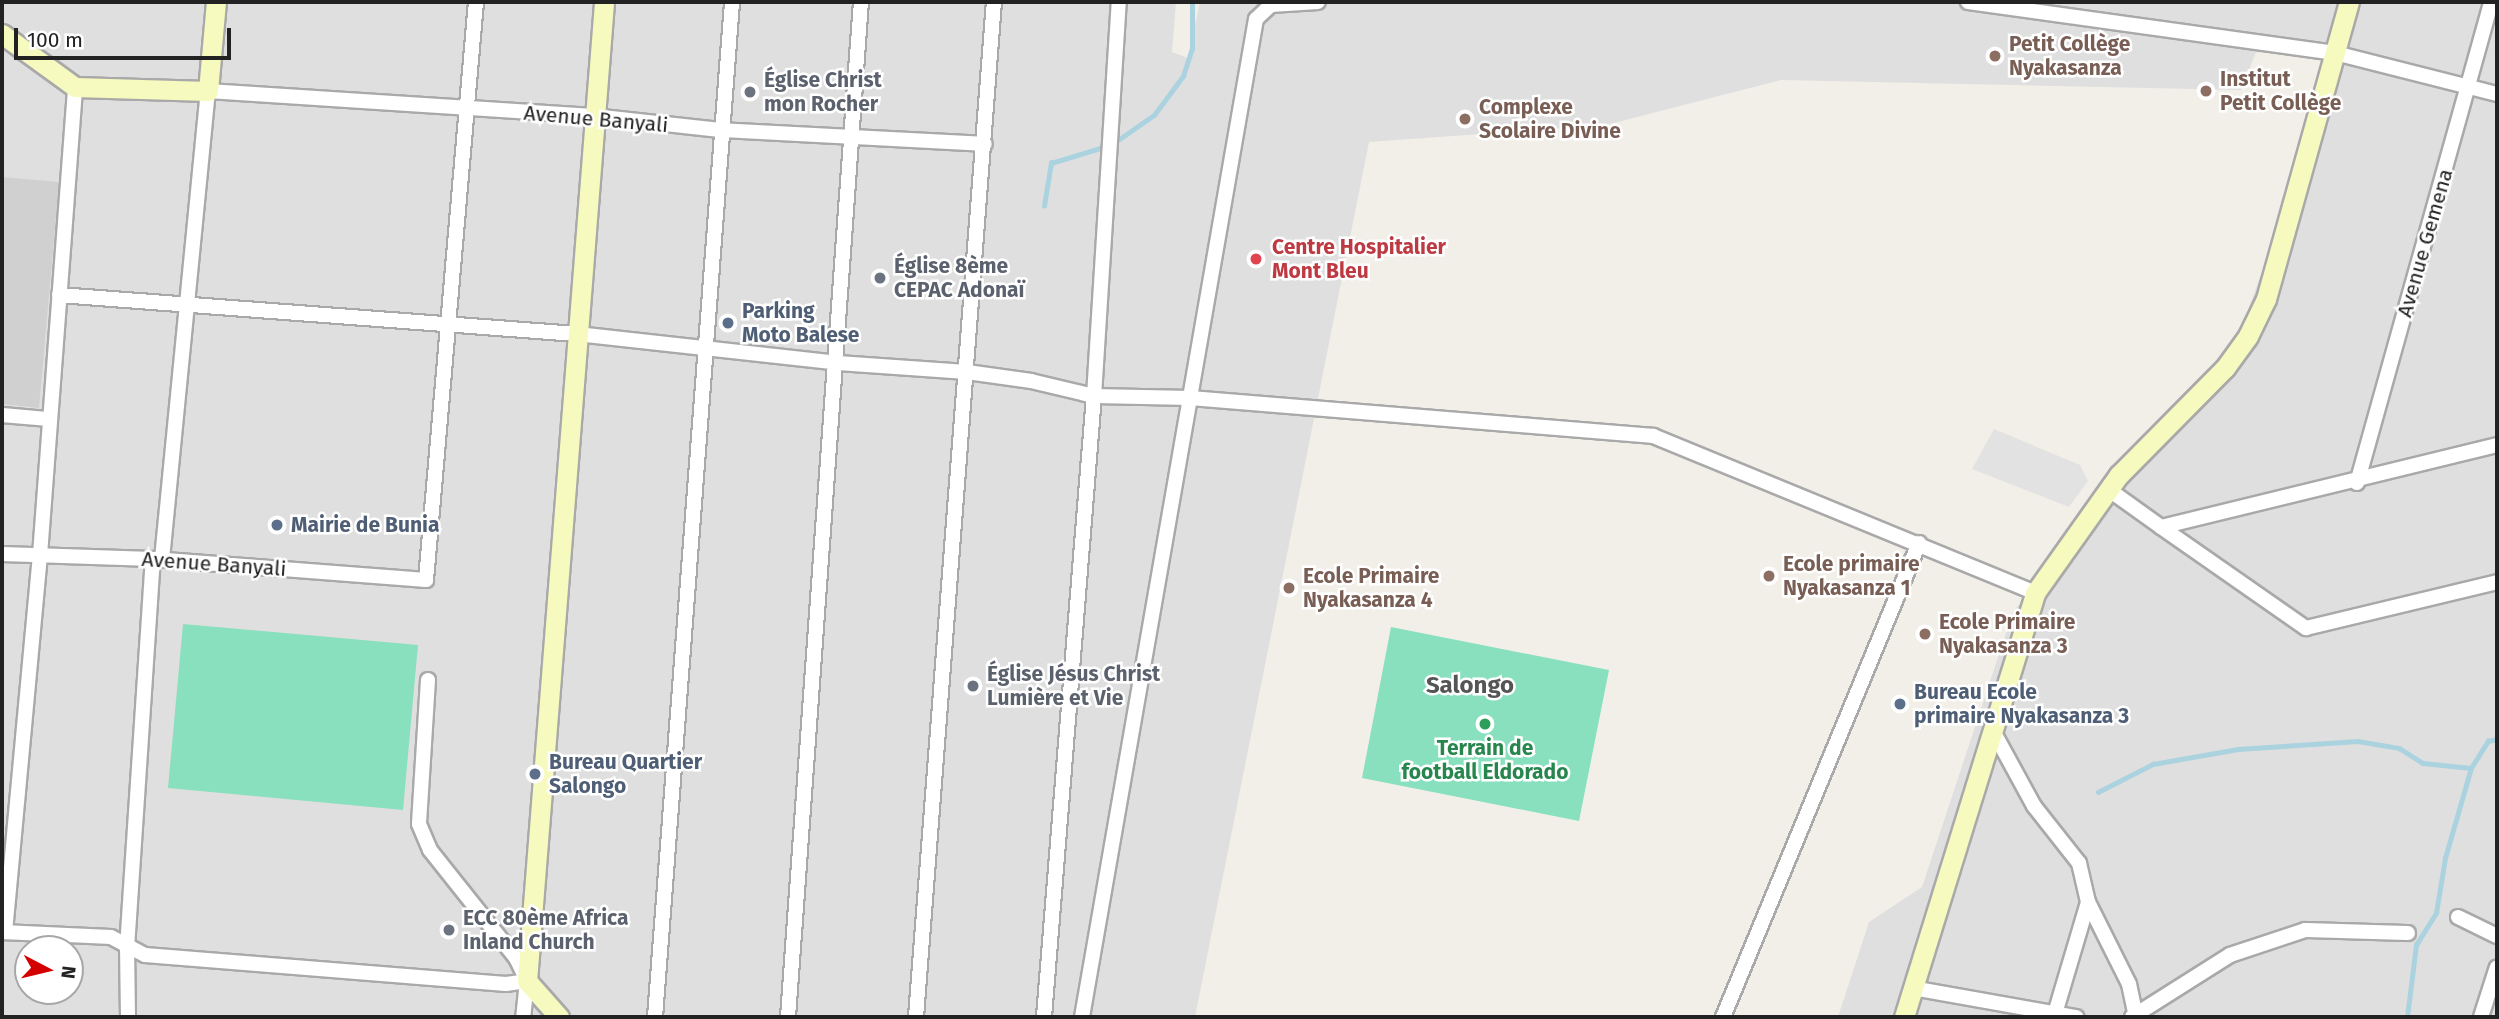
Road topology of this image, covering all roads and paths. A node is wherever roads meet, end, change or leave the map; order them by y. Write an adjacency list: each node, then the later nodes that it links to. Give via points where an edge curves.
1 (216, 2): 16 (street)
2 (476, 2): 18 (street)
3 (604, 2): 19 (street)
4 (732, 2): 20 (street)
5 (862, 2): 21 (street)
6 (994, 2): 22 (street)
7 (1119, 2): 30 (street)
8 (1318, 2): 31 (street, via 1271,5 1256,19)
9 (1968, 2): 13 (street)
10 (2349, 2): 13 (street)
11 (2491, 2): 14 (street, Avenue Gemena)
12 (2, 34): 15 (street)
13 (2335, 53): 14 (street); 36 (street, via 2266,299 2248,336 2225,368)
14 (2469, 86): 17 (street); 35 (street, Avenue Gemena)
15 (75, 87): 16 (street); 23 (street)
16 (208, 90): 18 (street, Avenue Banyali); 24 (street)
17 (2497, 94)
18 (466, 109): 19 (street, Avenue Banyali); 25 (street)
19 (593, 116): 20 (street, Avenue Banyali); 26 (street)
20 (720, 130): 21 (street, Avenue Banyali); 27 (street)
21 (850, 137): 22 (street, Avenue Banyali); 28 (street)
22 (985, 144): 29 (street)
23 (59, 295): 24 (street); 33 (street)
24 (188, 306): 25 (street); 41 (street)
25 (447, 324): 26 (street); 41 (street, Avenue Banyali, via 426,580)
26 (577, 334): 27 (street); 53 (street)
27 (709, 350): 28 (street); 59 (street)
28 (838, 363): 29 (street); 60 (street)
29 (967, 372): 30 (street, via 1031,380); 61 (street)
30 (1094, 396): 31 (street); 62 (street)
31 (1191, 398): 38 (street, via 1653,436); 63 (street)
32 (2, 415): 33 (street)
33 (48, 419): 40 (street)
34 (2497, 445): 35 (street)
35 (2357, 483): 37 (street)
36 (2108, 489): 37 (street); 43 (street)
37 (2161, 527): 42 (street, via 2306,628)
38 (1919, 543): 43 (street); 64 (street)
39 (2, 554): 40 (street, Avenue Banyali)
40 (40, 555): 41 (street, Avenue Banyali); 48 (street)
41 (157, 559): 51 (street)
42 (2497, 582)
43 (2035, 593): 45 (street)
44 (428, 680): 53 (street, via 419,824 430,850 516,958)
45 (1992, 729): 46 (street, via 2034,806 2079,863); 54 (street)
46 (2088, 902): 55 (street); 67 (street, via 2129,984)
47 (2458, 917): 50 (street)
48 (3, 932): 51 (street, via 111,937)
49 (2408, 933): 67 (street, via 2305,930 2230,955 2163,994)
50 (2497, 936)
51 (127, 948): 53 (street, via 187,958 506,984); 56 (street)
52 (2497, 967): 68 (street)
53 (527, 981): 57 (street); 58 (street)
54 (1913, 988): 55 (street); 65 (street)
55 (2055, 1016): 66 (street)
56 (128, 1017)
57 (523, 1017)
58 (559, 1017)
59 (655, 1017)
60 (788, 1017)
61 (916, 1017)
62 (1044, 1017)
63 (1082, 1017)
64 (1723, 1017)
65 (1904, 1017)
66 (2076, 1017)
67 (2134, 1017)
68 (2481, 1017)

